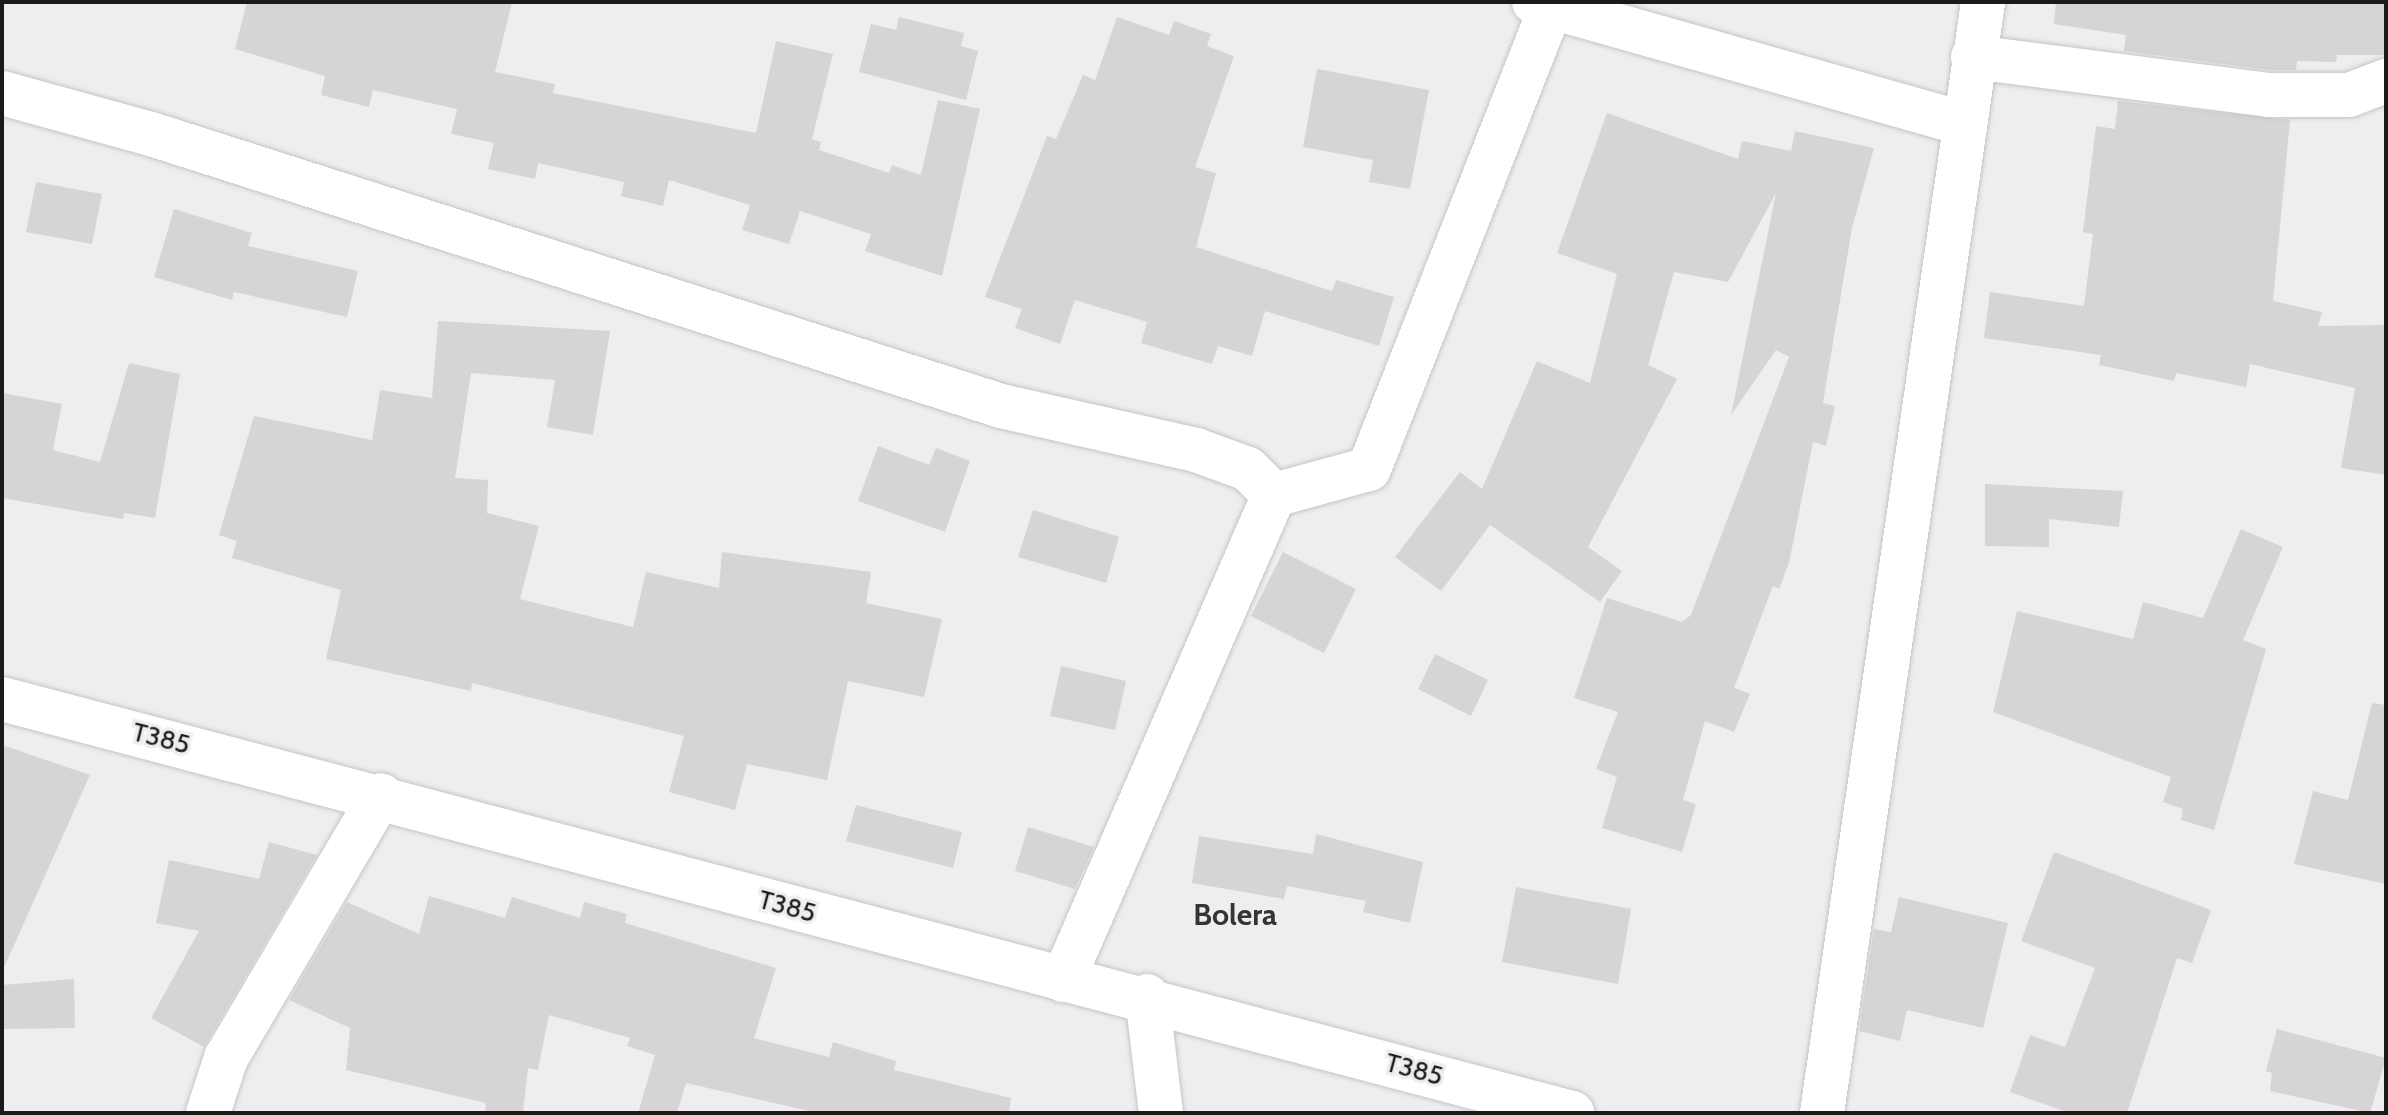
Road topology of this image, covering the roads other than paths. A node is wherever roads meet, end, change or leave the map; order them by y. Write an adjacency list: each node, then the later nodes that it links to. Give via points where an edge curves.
1 (1983, 2): 3 (street)
2 (1542, 5): 6 (street); 7 (street, via 1369,469)
3 (1973, 57): 4 (street, via 2268,95 2349,95); 6 (street)
4 (2386, 81)
5 (2, 93): 7 (street, via 151,134 1001,406 1196,450 1248,469)
6 (1964, 124): 15 (street)
7 (1274, 495): 10 (street)
8 (2, 699): 9 (street, T385 / T385)
9 (381, 795): 10 (street, T385 / T385); 12 (street, via 226,1058)
10 (1063, 980): 11 (street, T385 / T385)
11 (1147, 996): 13 (street); 14 (street, T385 / T385)
12 (208, 1113)
13 (1161, 1113)
14 (1572, 1113)
15 (1822, 1113)

